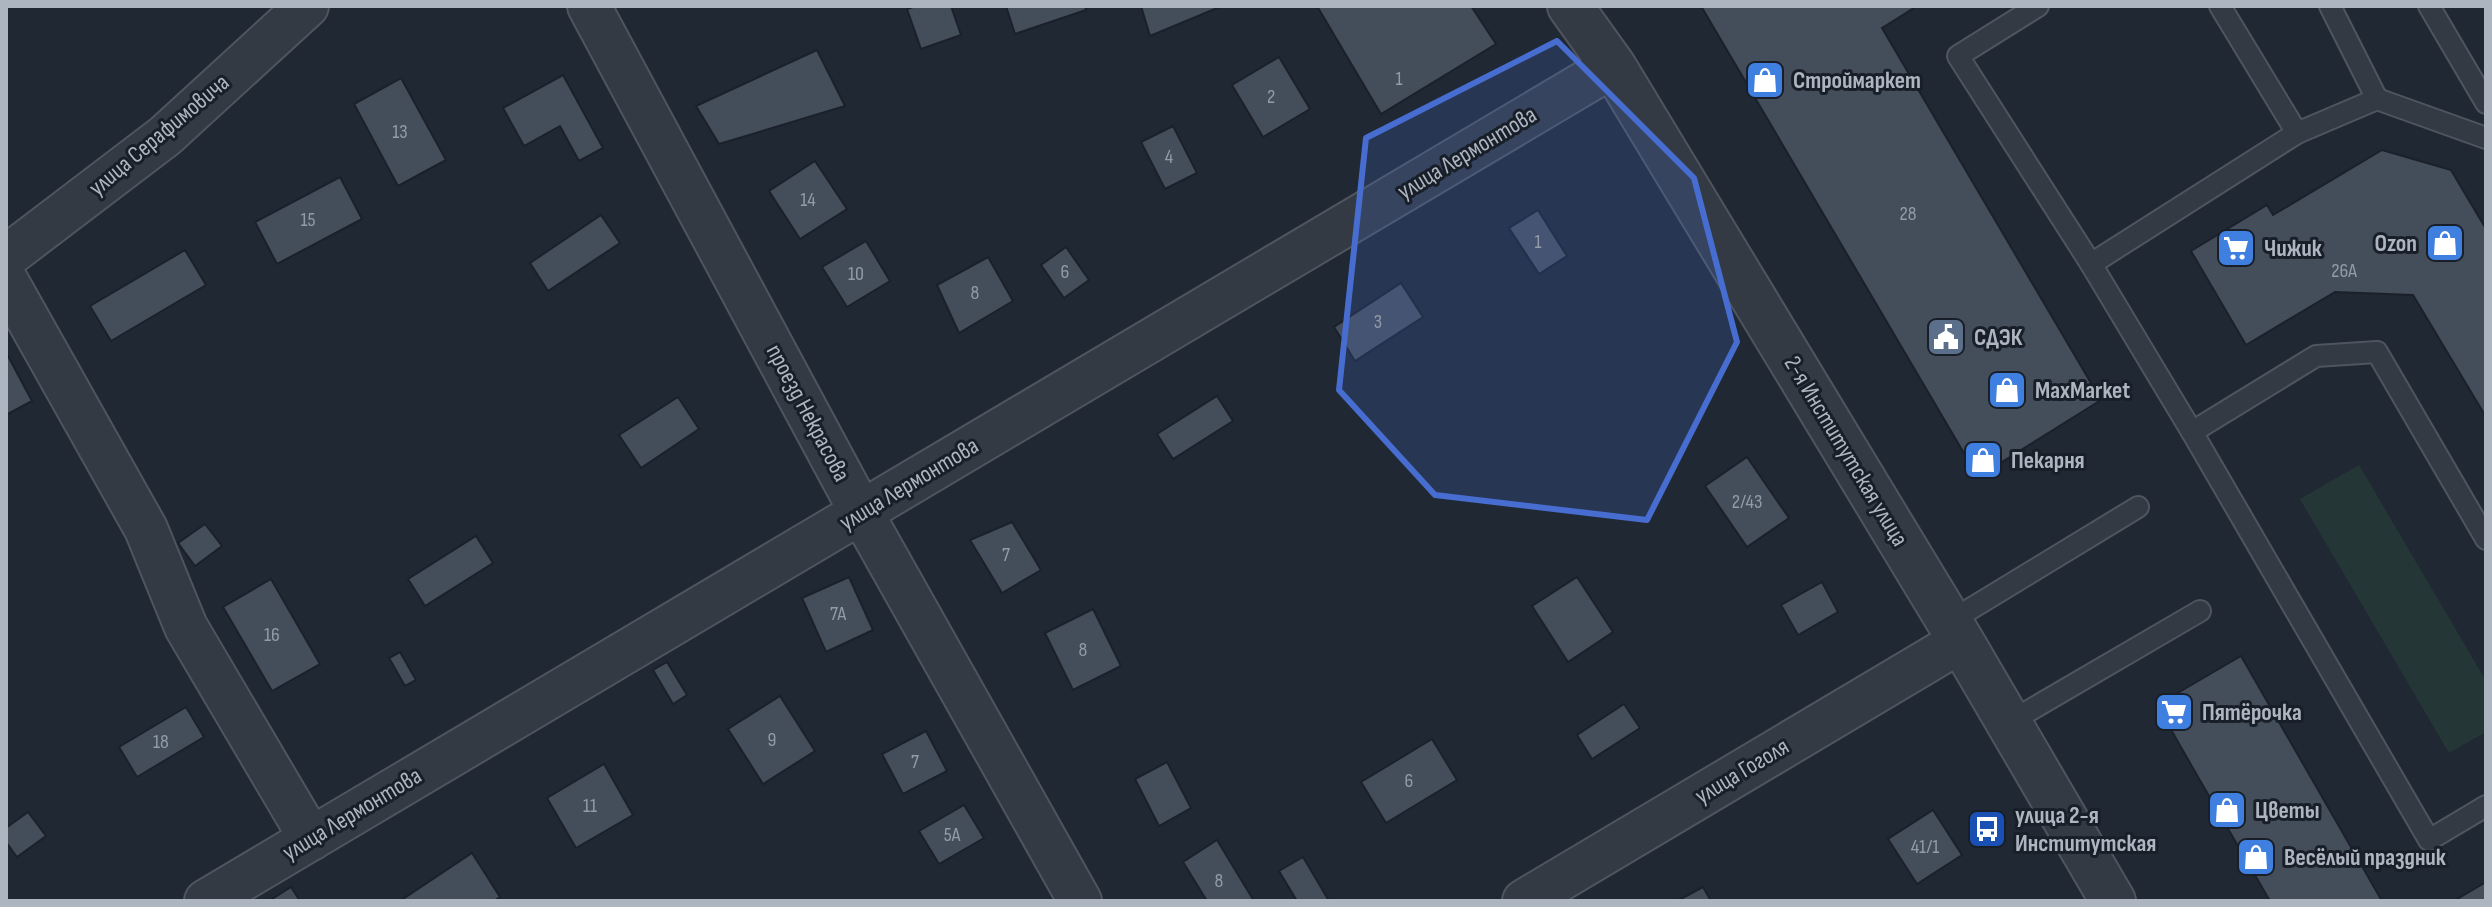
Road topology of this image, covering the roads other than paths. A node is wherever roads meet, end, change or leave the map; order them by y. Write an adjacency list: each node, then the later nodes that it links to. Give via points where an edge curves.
1 (307, 6): 13 (street, улица Серафимовича, via 165,136)
2 (589, 6): 18 (street, проезд Некрасова)
3 (1570, 6): 8 (street, 2-я Институтская улица)
4 (2038, 6): 14 (lane, via 1958,56)
5 (2220, 6): 11 (lane)
6 (2330, 6): 9 (lane)
7 (2429, 6): 10 (lane)
8 (1613, 66): 18 (street, улица Лермонтова); 21 (street, 2-я Институтская улица)
9 (2377, 99): 11 (lane); 12 (lane)
10 (2486, 103)
11 (2297, 133): 14 (lane)
12 (2486, 138)
13 (6, 257)
14 (2091, 264): 16 (lane)
15 (6, 280): 24 (street, via 146,529 186,627)
16 (2192, 432): 19 (lane, via 2316,356 2377,352); 23 (lane, via 2429,840)
17 (2138, 507): 21 (lane)
18 (861, 512): 24 (street, улица Лермонтова); 26 (street, проезд Некрасова)
19 (2486, 539)
20 (2200, 611): 22 (lane)
21 (1955, 632): 22 (street, 2-я Институтская улица); 27 (street, улица Гоголя)
22 (2008, 723): 28 (street, 2-я Институтская улица)
23 (2486, 806)
24 (311, 839): 25 (street, улица Лермонтова)
25 (206, 901)
26 (1080, 901)
27 (1524, 901)
28 (2113, 901)

